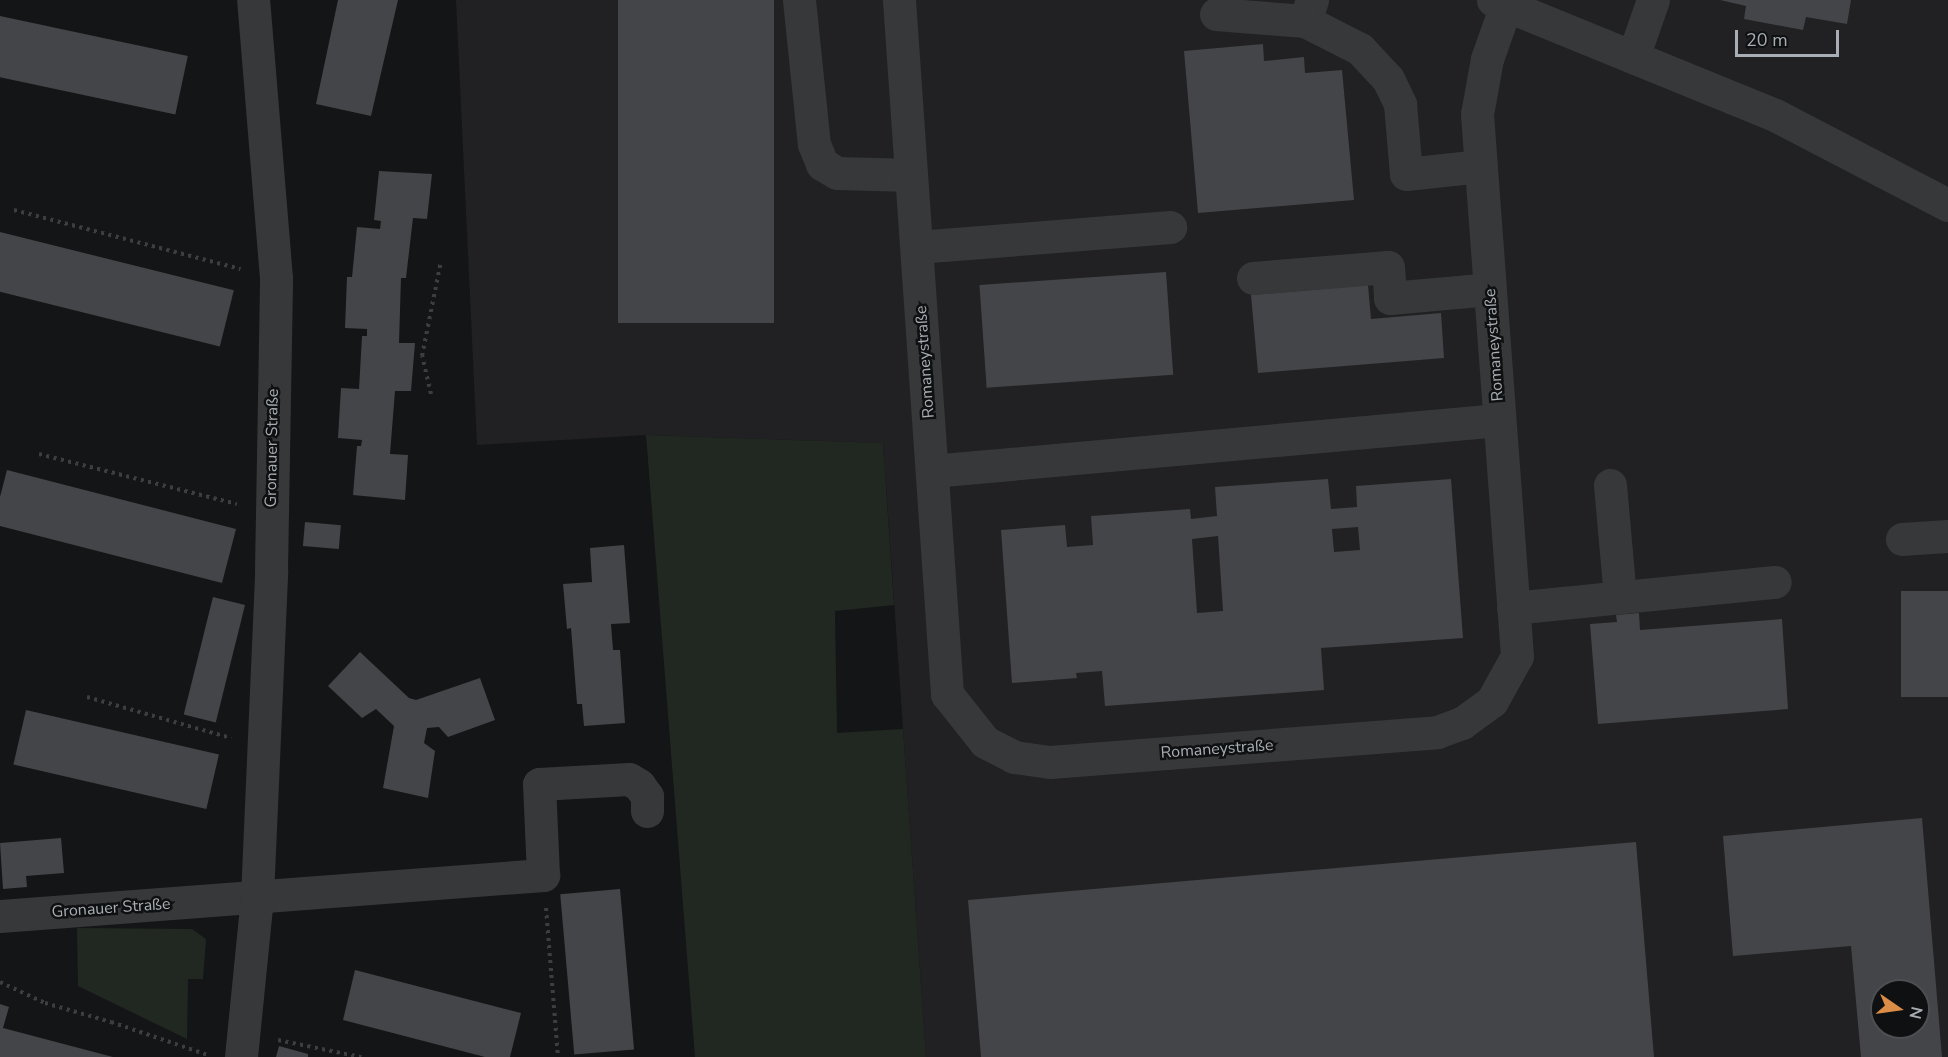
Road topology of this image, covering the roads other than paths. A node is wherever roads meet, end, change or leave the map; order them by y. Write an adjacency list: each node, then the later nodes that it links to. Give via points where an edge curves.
1 (253, 0): 25 (street, Gronauer Straße, via 276,278 271,570)
2 (799, 0): 10 (street, via 814,144 822,164 837,173)
3 (900, 0): 10 (street, Romaneystraße)
4 (1653, 0): 8 (street)
5 (1499, 2): 8 (street, Romaneystraße); 9 (street, Romaneystraße, via 1477,114)
6 (1309, 11): 7 (street); 9 (street, via 1360,49 1389,79 1400,104 1407,174)
7 (1216, 14)
8 (1634, 57): 11 (street, Romaneystraße, via 1775,115)
9 (1481, 166): 15 (street, Romaneystraße)
10 (911, 175): 13 (street, Romaneystraße)
11 (1948, 205)
12 (1170, 227): 13 (street)
13 (917, 247): 17 (street, Romaneystraße)
14 (1253, 278): 15 (street, via 1388,267 1390,298)
15 (1490, 290): 16 (street, Romaneystraße)
16 (1499, 420): 17 (street); 23 (street, Romaneystraße)
17 (932, 471): 23 (street, Romaneystraße, via 947,693 985,742 1014,757 1050,762 1437,732 1462,723 1492,701 1516,656)
18 (1610, 485): 22 (street)
19 (1948, 536): 20 (street)
20 (1902, 540)
21 (1775, 582): 22 (street)
22 (1620, 598): 23 (street)
23 (1513, 609)
24 (647, 811): 25 (street, Gronauer Straße, via 647,796 629,779 539,784 543,875)
25 (257, 897): 26 (street, Gronauer Straße); 27 (street, Gronauer Straße)
26 (0, 916)
27 (231, 1048)

